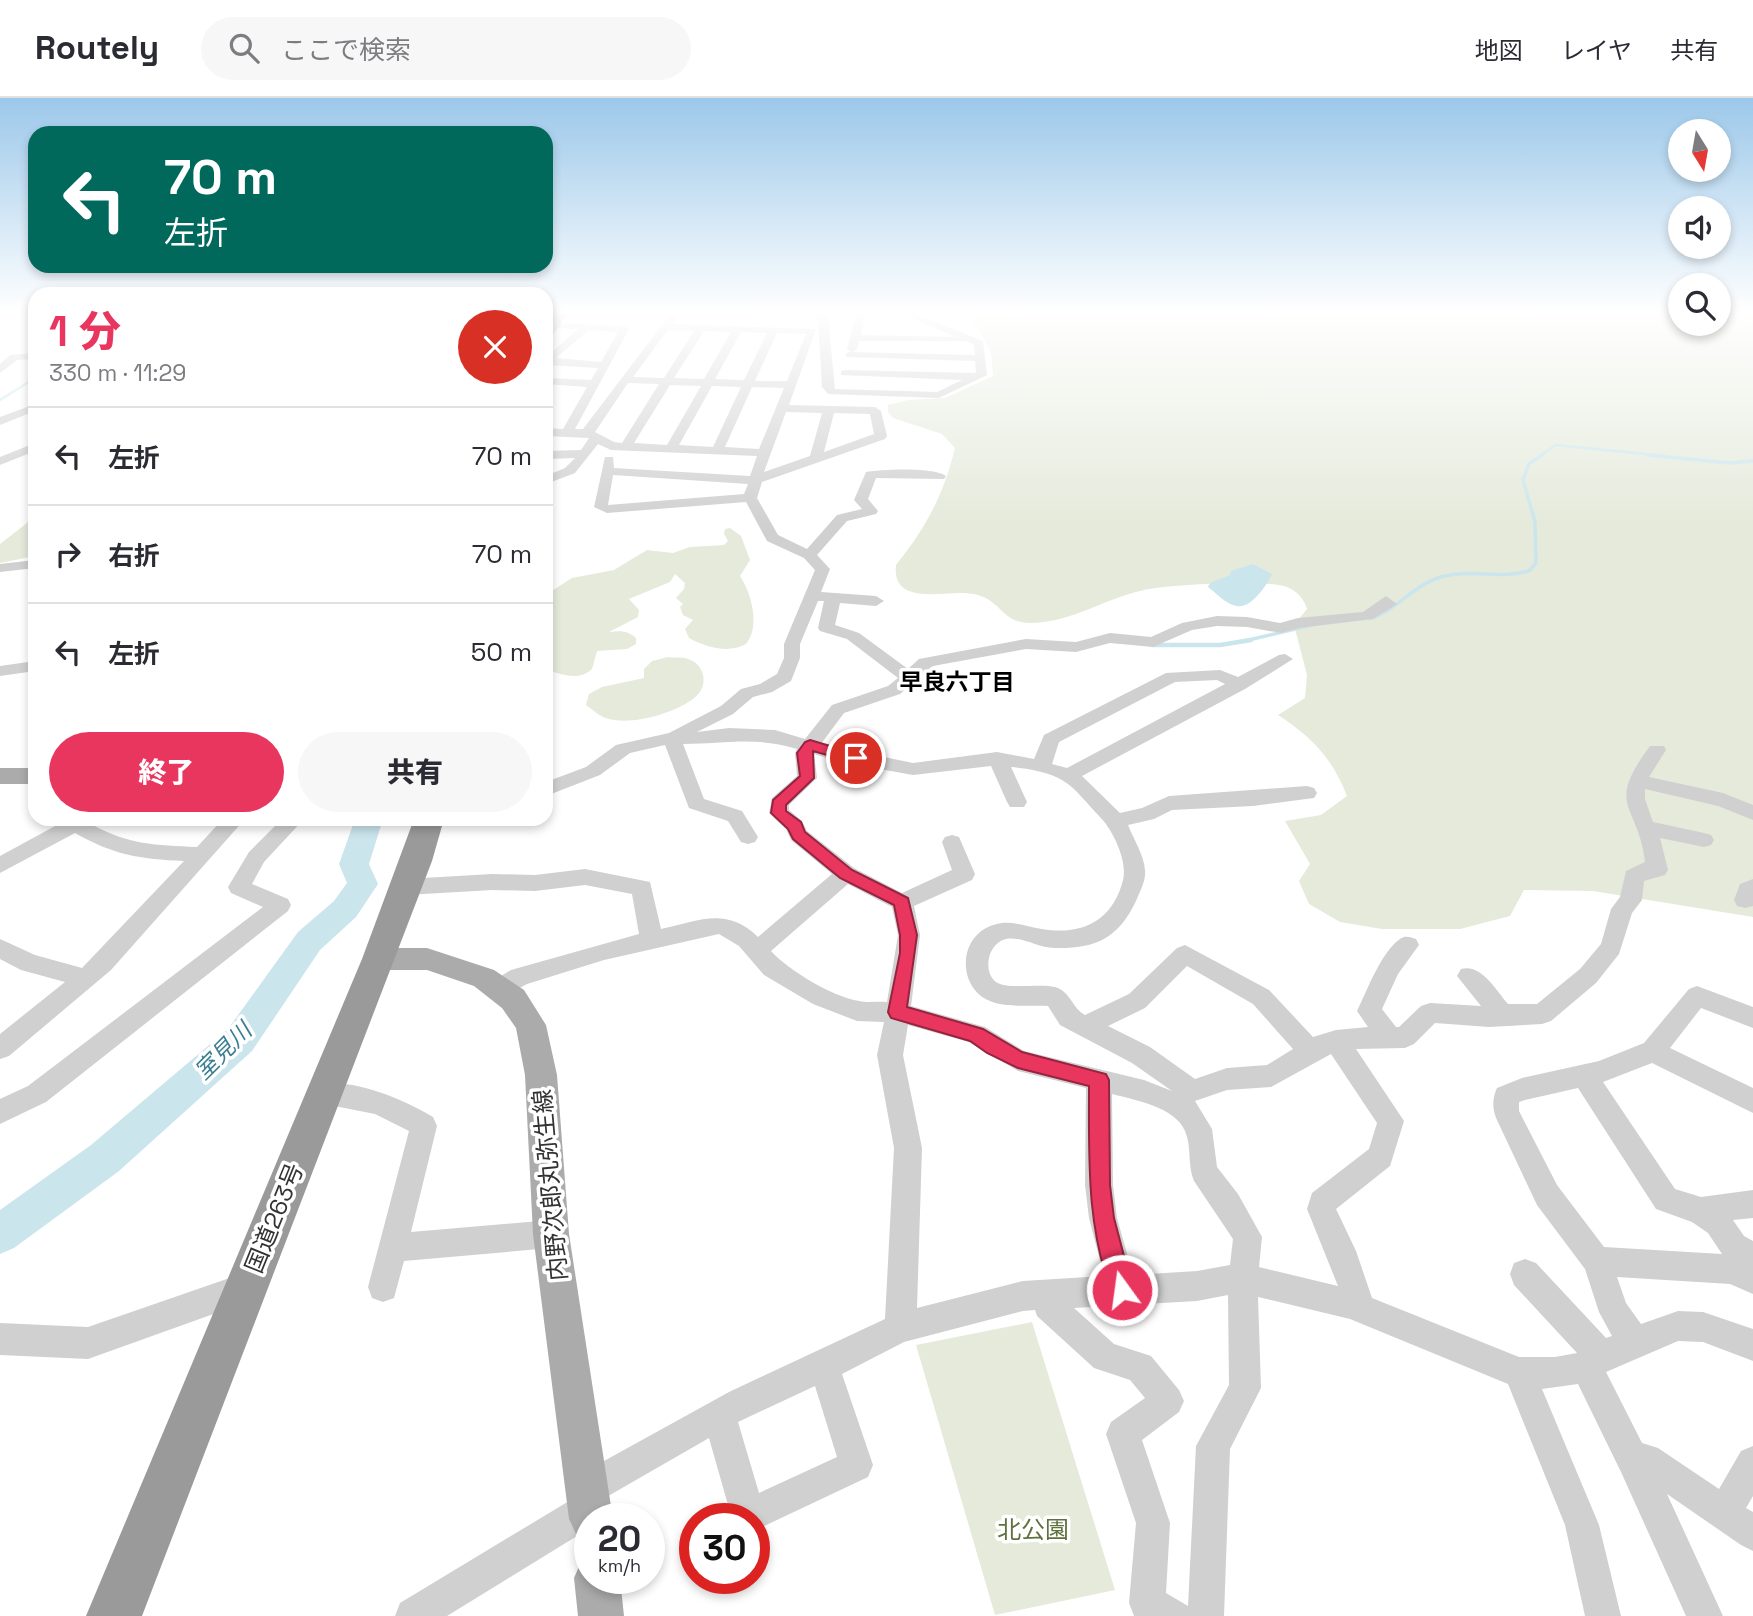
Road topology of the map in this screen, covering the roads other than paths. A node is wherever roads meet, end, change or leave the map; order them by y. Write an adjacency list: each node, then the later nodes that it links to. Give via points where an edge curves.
1 (596, 384): 17 (street)
2 (748, 384): 21 (street)
3 (623, 385): 18 (street)
4 (664, 385): 18 (street)
5 (705, 385): 19 (street)
6 (785, 385): 7 (street)
7 (792, 385): 12 (street)
8 (828, 385): 11 (street)
9 (841, 385): 11 (street)
10 (960, 385): 11 (street, via 939,395)
11 (838, 394)
12 (783, 408): 14 (street); 22 (street)
13 (28, 410): 15 (street)
14 (829, 410): 25 (street); 25 (street, via 875,411 881,436)
15 (0, 421)
16 (553, 432): 17 (street)
17 (570, 433): 18 (street)
18 (606, 441): 19 (street); 23 (street, via 593,441); 27 (street)
19 (671, 449): 21 (street)
20 (28, 450): 26 (street)
21 (716, 451): 22 (street)
22 (764, 453): 30 (street)
23 (585, 454): 24 (street); 29 (street, via 578,467)
24 (553, 455)
25 (816, 459): 30 (street)
26 (0, 461)
27 (607, 471): 30 (street); 31 (street, via 601,507 607,509)
28 (939, 476): 32 (street, via 889,471 871,475 861,500 871,511 842,518)
29 (553, 478)
30 (755, 480): 31 (street)
31 (750, 498): 32 (street, via 772,538)
32 (809, 555): 35 (street, via 823,569)
33 (28, 565): 34 (street)
34 (0, 568)
35 (811, 595): 36 (street); 44 (street, via 785,677 747,693 727,710)
36 (834, 598): 37 (street); 42 (street, via 826,628 853,636)
37 (876, 600)
38 (1386, 601): 42 (street, via 1389,604 1381,611 1367,616 1281,628 1217,621 1188,626 1153,642 1110,638 1076,647 1026,643 925,663)
39 (1285, 660): 43 (street)
40 (28, 667): 41 (street)
41 (0, 671)
42 (908, 677): 45 (street, via 894,690 844,705)
43 (1239, 685): 48 (street, via 1220,675 1172,677 1051,738); 49 (street)
44 (672, 738): 45 (street, via 775,736); 53 (street, via 623,749 593,771); 64 (street, via 696,803 735,817)
45 (810, 745): 47 (street, via 840,756 914,769); 69 (street, via 804,753 807,778 779,803 779,813)
46 (1657, 750): 52 (street)
47 (997, 758): 48 (street); 55 (street)
48 (1041, 767): 49 (street)
49 (1069, 775): 57 (street)
50 (0, 776): 51 (main road)
51 (28, 776)
52 (1637, 781): 56 (street, via 1723,800); 63 (street, via 1635,809)
53 (553, 786)
54 (1307, 793): 57 (street, via 1169,803)
55 (1017, 802)
56 (1753, 813)
57 (1116, 821): 83 (street, via 1134,866 1134,881 1110,924 1074,939 1003,931 985,937 977,951 978,973 988,990 1052,996 1069,1018)
58 (73, 826): 68 (street)
59 (85, 826): 67 (street, via 110,845)
60 (230, 826): 67 (street)
61 (287, 826): 94 (street, via 256,857 239,887 280,905 37,1094)
62 (428, 826): 70 (highway, 国道263号)
63 (1646, 828): 65 (street); 81 (street, via 1657,870 1634,877 1611,948 1588,976 1542,1014)
64 (748, 837)
65 (1704, 840)
66 (952, 842): 71 (street, via 964,874)
67 (203, 855): 78 (street)
68 (0, 865)
69 (846, 874): 71 (street); 75 (street)
70 (406, 887): 72 (street, via 585,877 642,888); 76 (highway, 国道263号)
71 (902, 902): 80 (street, via 909,935)
72 (651, 939): 75 (street, via 727,926); 79 (street, via 519,977)
73 (1408, 945): 84 (street, via 1389,969 1369,1011)
74 (0, 948): 78 (street, via 29,962)
75 (755, 949): 80 (street, via 772,968 821,997 857,1011)
76 (379, 959): 79 (main road, 内野次郎丸弥生線, via 427,959 464,969); 91 (highway, 国道263号)
77 (1469, 976): 81 (street)
78 (85, 978): 86 (street)
79 (501, 988): 97 (main road, 内野次郎丸弥生線, via 523,1011 535,1039)
80 (897, 1012): 90 (street, via 976,1034 1018,1059); 109 (street, via 890,1055 908,1148)
81 (1502, 1014): 84 (street, via 1430,1013 1405,1037)
82 (1753, 1018): 88 (street, via 1697,996)
83 (1086, 1026): 87 (street, via 1137,1001 1185,954 1261,997); 92 (street, via 1141,1055)
84 (1391, 1039): 85 (street)
85 (1336, 1041): 87 (street); 108 (street, via 1391,1121 1380,1157 1322,1203 1321,1209)
86 (0, 1048)
87 (1309, 1050): 92 (street, via 1271,1076 1227,1079)
88 (1653, 1051): 89 (street); 93 (street)
89 (1585, 1077): 96 (street, via 1667,1199); 100 (street, via 1522,1088 1506,1096 1506,1112 1547,1195)
90 (1099, 1080): 92 (street); 106 (street, via 1100,1196)
91 (323, 1094): 98 (street, via 398,1109 424,1126); 104 (highway, 国道263号)
92 (1189, 1100): 102 (street, via 1199,1129 1204,1172 1248,1237)
93 (1753, 1101)
94 (0, 1112)
95 (1753, 1204): 96 (street)
96 (1701, 1211): 99 (street, via 1734,1246)
97 (551, 1234): 98 (street); 119 (main road, 内野次郎丸弥生線)
98 (392, 1248): 105 (street)
99 (1753, 1258)
100 (1597, 1261): 103 (street, via 1731,1269); 111 (street, via 1614,1312)
101 (1525, 1274): 113 (street)
102 (1243, 1278): 106 (street); 108 (street); 129 (street, via 1245,1388 1213,1446)
103 (1753, 1279)
104 (247, 1287): 110 (street, via 88,1343); 125 (highway, 国道263号)
105 (383, 1287)
106 (1122, 1290): 107 (street)
107 (1046, 1294): 109 (street); 128 (street, via 1048,1305 1105,1357 1140,1367 1168,1401 1123,1434 1153,1523 1147,1603)
108 (1361, 1308): 115 (street)
109 (900, 1328): 114 (street)
110 (0, 1339)
111 (1635, 1342): 112 (street, via 1678,1326 1703,1327); 113 (street)
112 (1753, 1345)
113 (1594, 1362): 115 (street, via 1555,1373); 117 (street)
114 (824, 1366): 116 (street); 116 (street, via 856,1465 748,1516)
115 (1519, 1373): 130 (street, via 1582,1525)
116 (719, 1414): 120 (street)
117 (1633, 1460): 121 (street, via 1646,1460); 131 (street)
118 (1753, 1463): 121 (street)
119 (589, 1503)
120 (592, 1503)
121 (1724, 1513): 123 (street)
122 (574, 1514): 126 (street)
123 (1753, 1533)
124 (599, 1594): 127 (main road)
125 (114, 1616)
126 (413, 1616)
127 (601, 1616)
128 (1174, 1616)
129 (1206, 1616)
130 (1603, 1616)
131 (1705, 1616)

